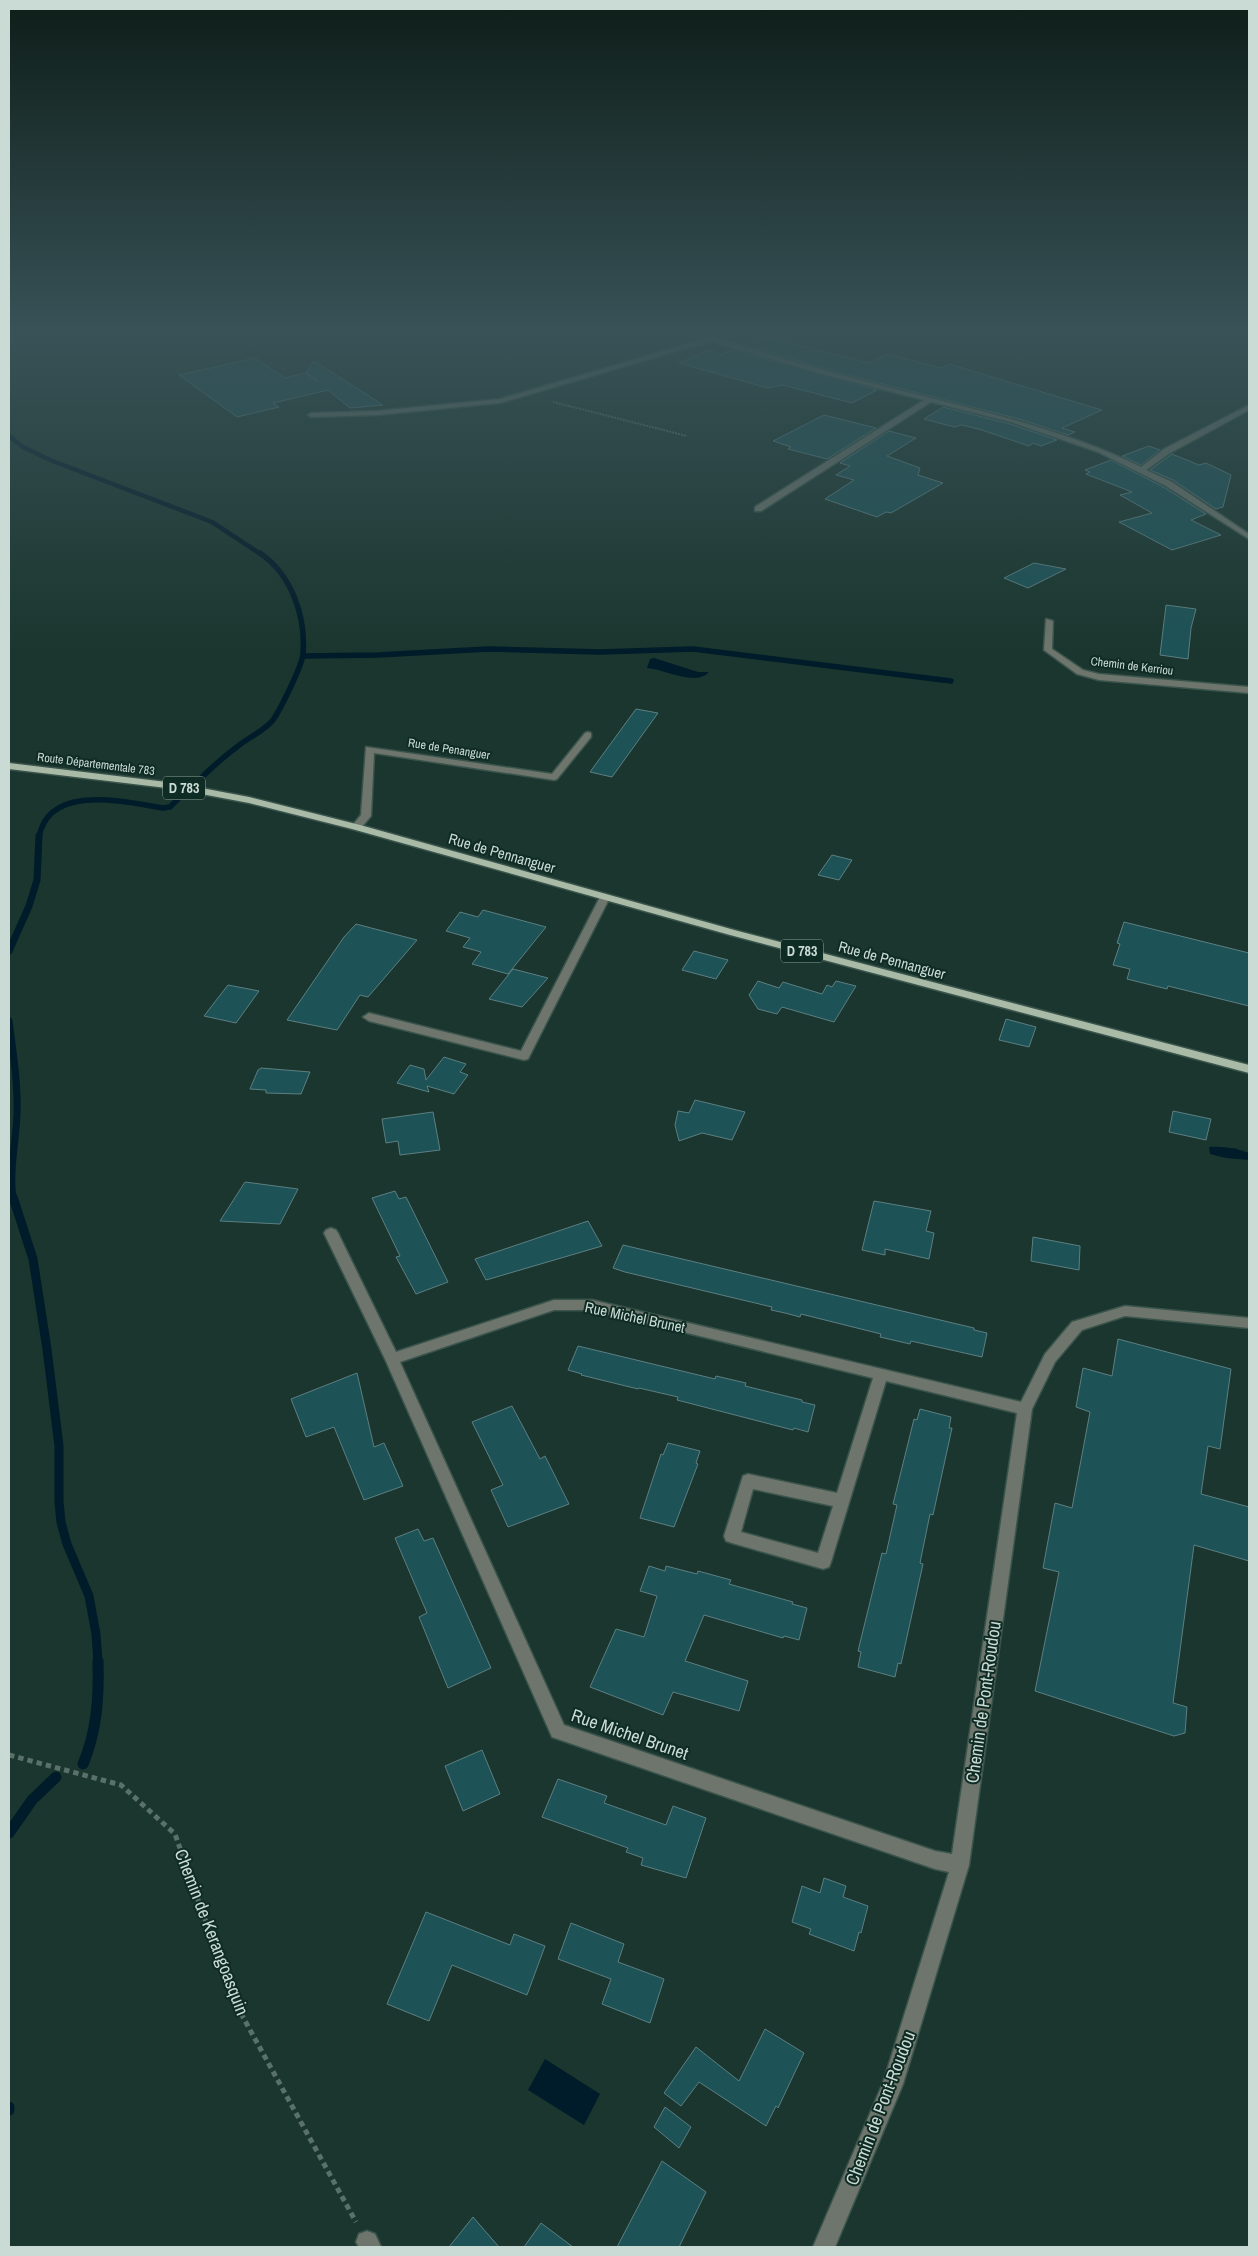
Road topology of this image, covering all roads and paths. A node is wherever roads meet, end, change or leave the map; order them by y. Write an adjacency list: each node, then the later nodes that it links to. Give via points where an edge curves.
1 (868, 439): 5 (street)
2 (1070, 439): 4 (street)
3 (1189, 439): 4 (street)
4 (1143, 469): 6 (street)
5 (758, 509)
6 (1249, 537)
7 (1049, 621): 8 (street, Chemin de Kerriou, via 1048,650 1080,672)
8 (1249, 690)
9 (588, 735): 11 (street, Rue de Penanguer, via 554,777 369,749 366,816)
10 (9, 766): 11 (main road, Route Départementale 783 / D 783, via 175,786 249,800)
11 (356, 827): 12 (main road, Rue de Pennanguer / D 783)
12 (606, 897): 13 (street, via 524,1056); 14 (main road, Rue de Pennanguer / D 783, via 734,934)
13 (369, 1017)
14 (1249, 1069)
15 (331, 1233): 17 (street, Rue Michel Brunet)
16 (1249, 1323): 19 (street, Chemin de Pont-Roudou, via 1125,1311 1076,1326 1050,1358)
17 (392, 1359): 18 (street, Rue Michel Brunet, via 554,1306 592,1305); 22 (street, Rue Michel Brunet, via 558,1731 935,1860)
18 (881, 1375): 19 (street, Rue Michel Brunet); 20 (street)
19 (1025, 1409): 22 (street, Chemin de Pont-Roudou)
20 (842, 1502): 20 (street, via 823,1562 732,1536 748,1481)
21 (9, 1755): 23 (path, Chemin de Kerangoasquin, via 121,1785 175,1834 233,1998)
22 (960, 1865): 24 (street, Chemin de Pont-Roudou, via 893,2084)
23 (368, 2245)
24 (824, 2247)

